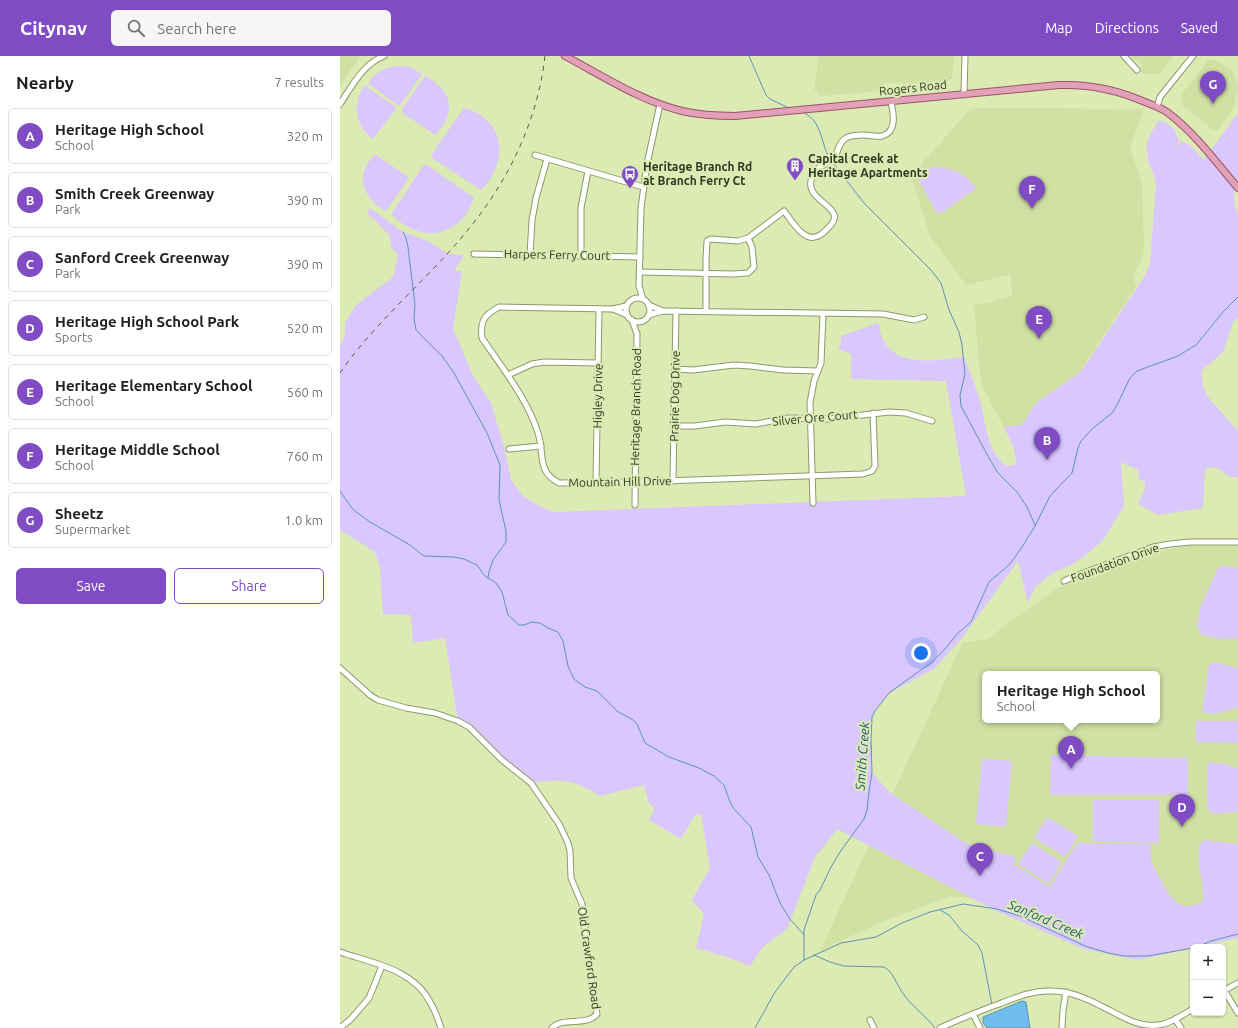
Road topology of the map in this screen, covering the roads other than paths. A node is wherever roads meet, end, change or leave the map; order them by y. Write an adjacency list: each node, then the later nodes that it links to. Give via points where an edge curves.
1 (384, 56): 9 (street, via 373,61 362,72)
2 (565, 56): 10 (main road, Rogers Road)
3 (965, 56): 7 (street)
4 (1124, 56): 6 (street)
5 (1192, 56): 11 (street, via 1160,97)
6 (1137, 70)
7 (964, 94): 8 (main road, Rogers Road); 11 (main road, Rogers Road, via 1075,84 1123,93)
8 (891, 101): 10 (main road, Rogers Road, via 735,116 700,114); 17 (street, via 893,125 887,133 882,136 847,137 842,140 833,160 816,169 812,175 811,187 815,195 835,214 833,223 821,235 807,236 800,232 784,211)
9 (340, 104)
10 (660, 104): 15 (street)
11 (1157, 107): 16 (main road, Rogers Road, via 1190,132)
12 (535, 155): 13 (street)
13 (547, 159): 14 (street); 19 (street, via 532,220)
14 (588, 171): 15 (street); 20 (street, via 581,208)
15 (643, 187): 21 (street)
16 (1238, 188)
17 (748, 238): 23 (street, via 738,241 707,241); 23 (street, via 752,247 754,267 748,273)
18 (474, 254): 19 (street, Harpers Ferry Court)
19 (530, 255): 20 (street, Harpers Ferry Court)
20 (580, 255): 21 (street, Harpers Ferry Court)
21 (640, 257): 22 (street)
22 (639, 272): 23 (street); 24 (street)
23 (706, 274): 33 (street)
24 (639, 286): 25 (street); 26 (street)
25 (633, 299): 26 (street); 28 (street)
26 (643, 299): 27 (street)
27 (649, 305): 31 (street); 36 (street)
28 (626, 306): 29 (street, Mountain Hill Drive); 35 (street)
29 (613, 309): 30 (street, Mountain Hill Drive); 35 (street, Mountain Hill Drive)
30 (599, 310): 41 (street, Higley Drive); 44 (street, Mountain Hill Drive, via 499,307 489,312 483,320 482,338)
31 (663, 311): 32 (street); 36 (street)
32 (676, 311): 33 (street); 42 (street, Prairie Dog Drive)
33 (706, 311): 34 (street)
34 (823, 314): 37 (street, via 883,314 914,320); 43 (street, via 821,363)
35 (627, 315): 38 (street)
36 (649, 315): 39 (street)
37 (924, 317)
38 (632, 320): 39 (street); 40 (street, Heritage Branch Road)
39 (642, 321): 40 (street, Heritage Branch Road)
40 (637, 334): 54 (street, Heritage Branch Road)
41 (598, 363): 44 (street, via 544,362 532,364); 53 (street, Higley Drive)
42 (675, 369): 43 (street, via 750,366); 48 (street, Prairie Dog Drive)
43 (818, 371): 46 (street, via 810,403)
44 (508, 375): 49 (street, Mountain Hill Drive, via 538,432)
45 (873, 413): 46 (street, Silver Ore Court); 47 (street, Silver Ore Court, via 906,414); 51 (street, Mountain Hill Drive, via 875,466 872,471 863,474)
46 (811, 418): 48 (street, Silver Ore Court, via 788,418 756,424 725,422); 51 (street)
47 (932, 421)
48 (674, 426): 52 (street, Prairie Dog Drive)
49 (541, 446): 50 (street); 53 (street, Mountain Hill Drive, via 545,471 551,479 559,483)
50 (509, 449)
51 (812, 475): 52 (street, Mountain Hill Drive); 55 (street)
52 (673, 481): 54 (street, Mountain Hill Drive)
53 (596, 482): 54 (street, Mountain Hill Drive)
54 (635, 482): 56 (street, Heritage Branch Road)
55 (813, 503)
56 (635, 505)
57 (1238, 542): 58 (street, Foundation Drive, via 1190,542 1159,546)
58 (1064, 581)
59 (340, 668): 73 (street, Old Crawford Road, via 378,700 406,708 435,712 469,727 502,760 531,783 559,824 570,851 571,878 582,904 597,1014 592,1019 558,1023)
60 (340, 952): 61 (street)
61 (382, 966): 71 (street, via 369,998); 72 (street, via 404,975 418,986 431,1003)
62 (1238, 983): 63 (street)
63 (1226, 989)
64 (1066, 992): 68 (street, via 1024,995); 69 (street, via 1145,1026 1158,1026); 77 (street)
65 (1226, 993): 67 (street)
66 (1190, 1011): 69 (street)
67 (1238, 1013)
68 (973, 1014): 75 (street); 76 (street)
69 (1175, 1019): 78 (street)
70 (870, 1020): 74 (street)
71 (340, 1028)
72 (441, 1028)
73 (552, 1028)
74 (874, 1028)
75 (940, 1028)
76 (980, 1028)
77 (1062, 1028)
78 (1181, 1028)

